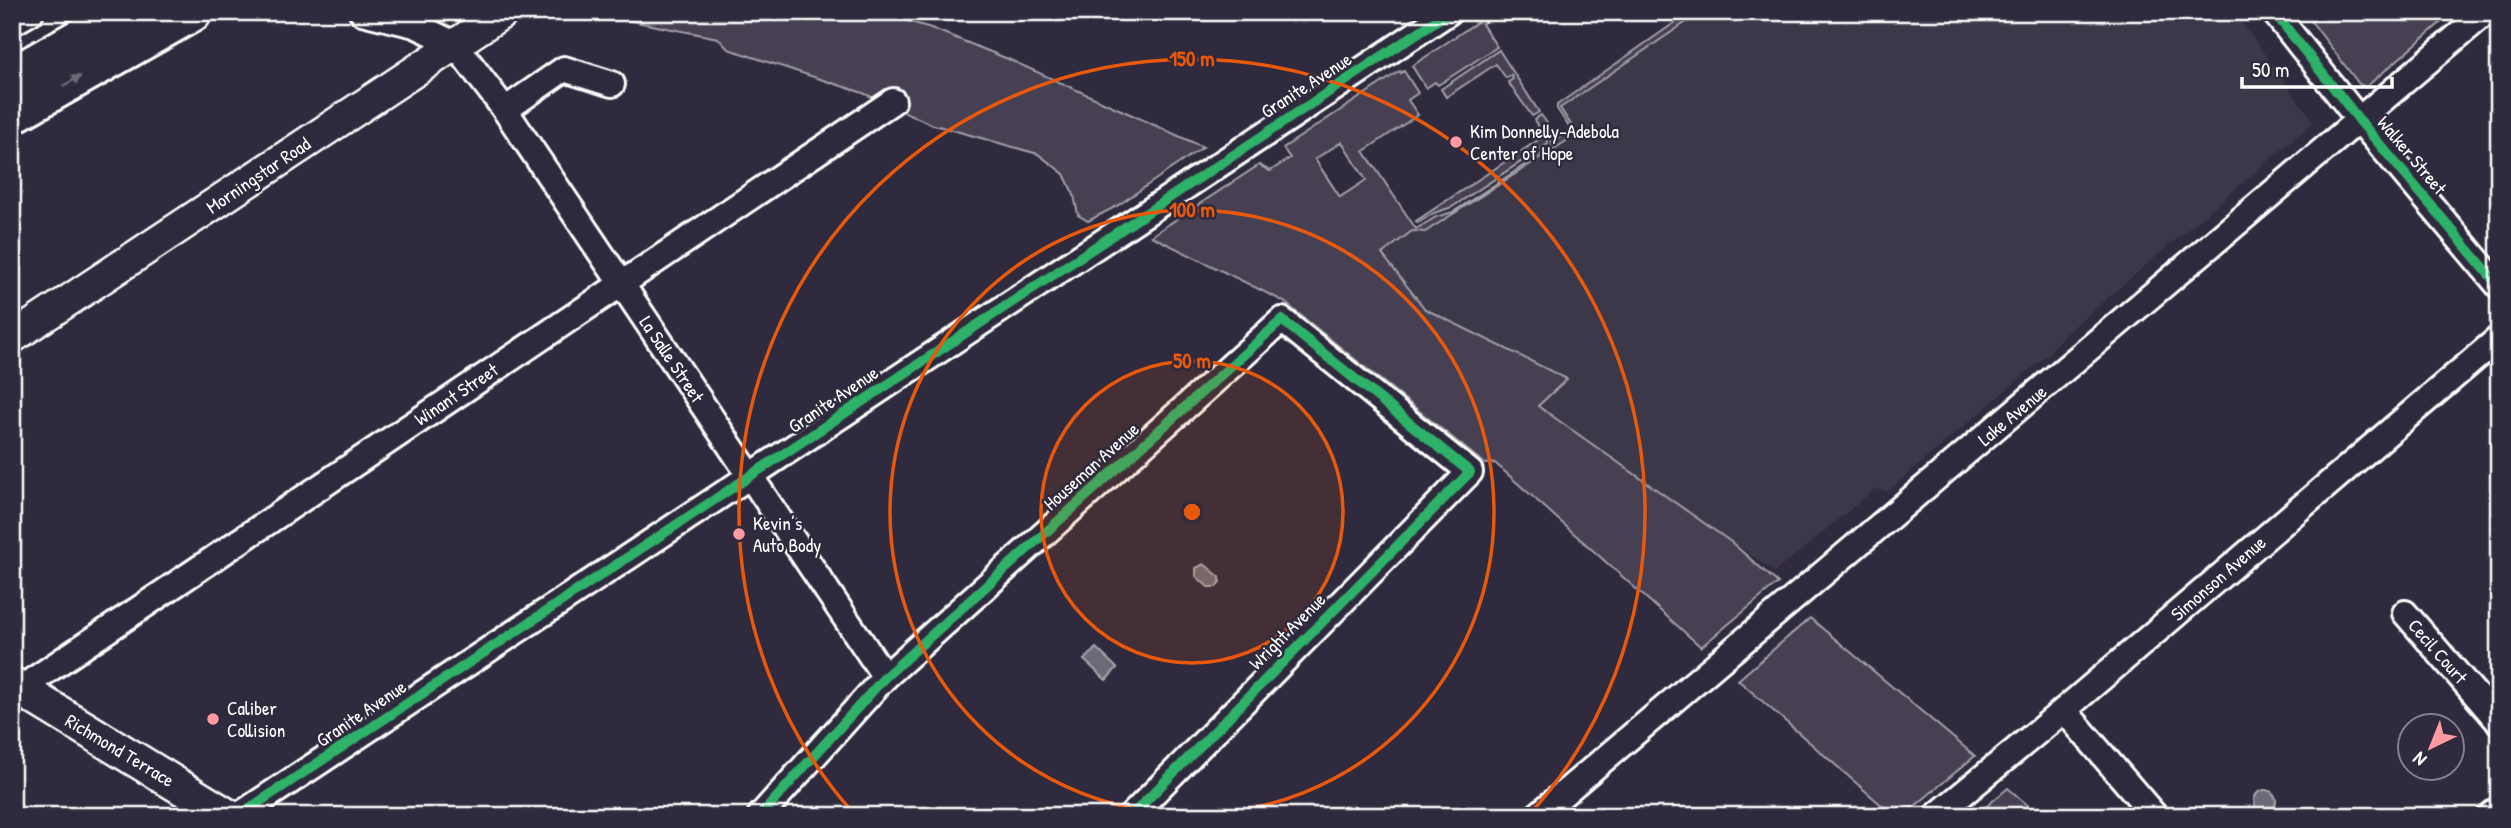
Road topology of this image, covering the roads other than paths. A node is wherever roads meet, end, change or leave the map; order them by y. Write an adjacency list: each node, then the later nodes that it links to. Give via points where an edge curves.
1 (31, 12): 9 (street)
2 (126, 12): 11 (highway)
3 (192, 12): 15 (highway, one-way to 3)
4 (362, 12): 10 (street, via 415,25)
5 (503, 12): 10 (street, Morningstar Road)
6 (1449, 12): 22 (street, Granite Avenue)
7 (2274, 12): 16 (street, Walker Street)
8 (2486, 12): 16 (street, Lake Avenue)
9 (12, 23)
10 (454, 44): 14 (street, La Salle Street); 19 (street, Morningstar Road)
11 (12, 77)
12 (612, 84): 14 (street, via 564,69)
13 (893, 101): 17 (street, Winant Street)
14 (505, 110): 17 (street, La Salle Street)
15 (12, 114)
16 (2360, 121): 18 (street, Walker Street); 33 (street, Lake Avenue)
17 (622, 284): 22 (street, La Salle Street); 25 (street, Winant Street)
18 (2499, 286)
19 (12, 338)
20 (2499, 338): 26 (street, Simonson Avenue)
21 (1470, 472): 24 (street, Houseman Avenue, via 1282,320); 32 (street, Wright Avenue)
22 (750, 475): 24 (street, La Salle Street); 30 (street, Granite Avenue)
23 (2405, 613): 27 (street, Cecil Court)
24 (885, 677): 31 (street, Houseman Avenue)
25 (16, 686): 29 (main road, Richmond Terrace)
26 (2064, 710): 34 (street, Simonson Avenue); 35 (street)
27 (2499, 722)
28 (2499, 809): 36 (street)
29 (228, 816)
30 (238, 816)
31 (760, 816)
32 (1131, 816)
33 (1537, 816)
34 (1936, 816)
35 (2155, 816)
36 (2490, 816)

